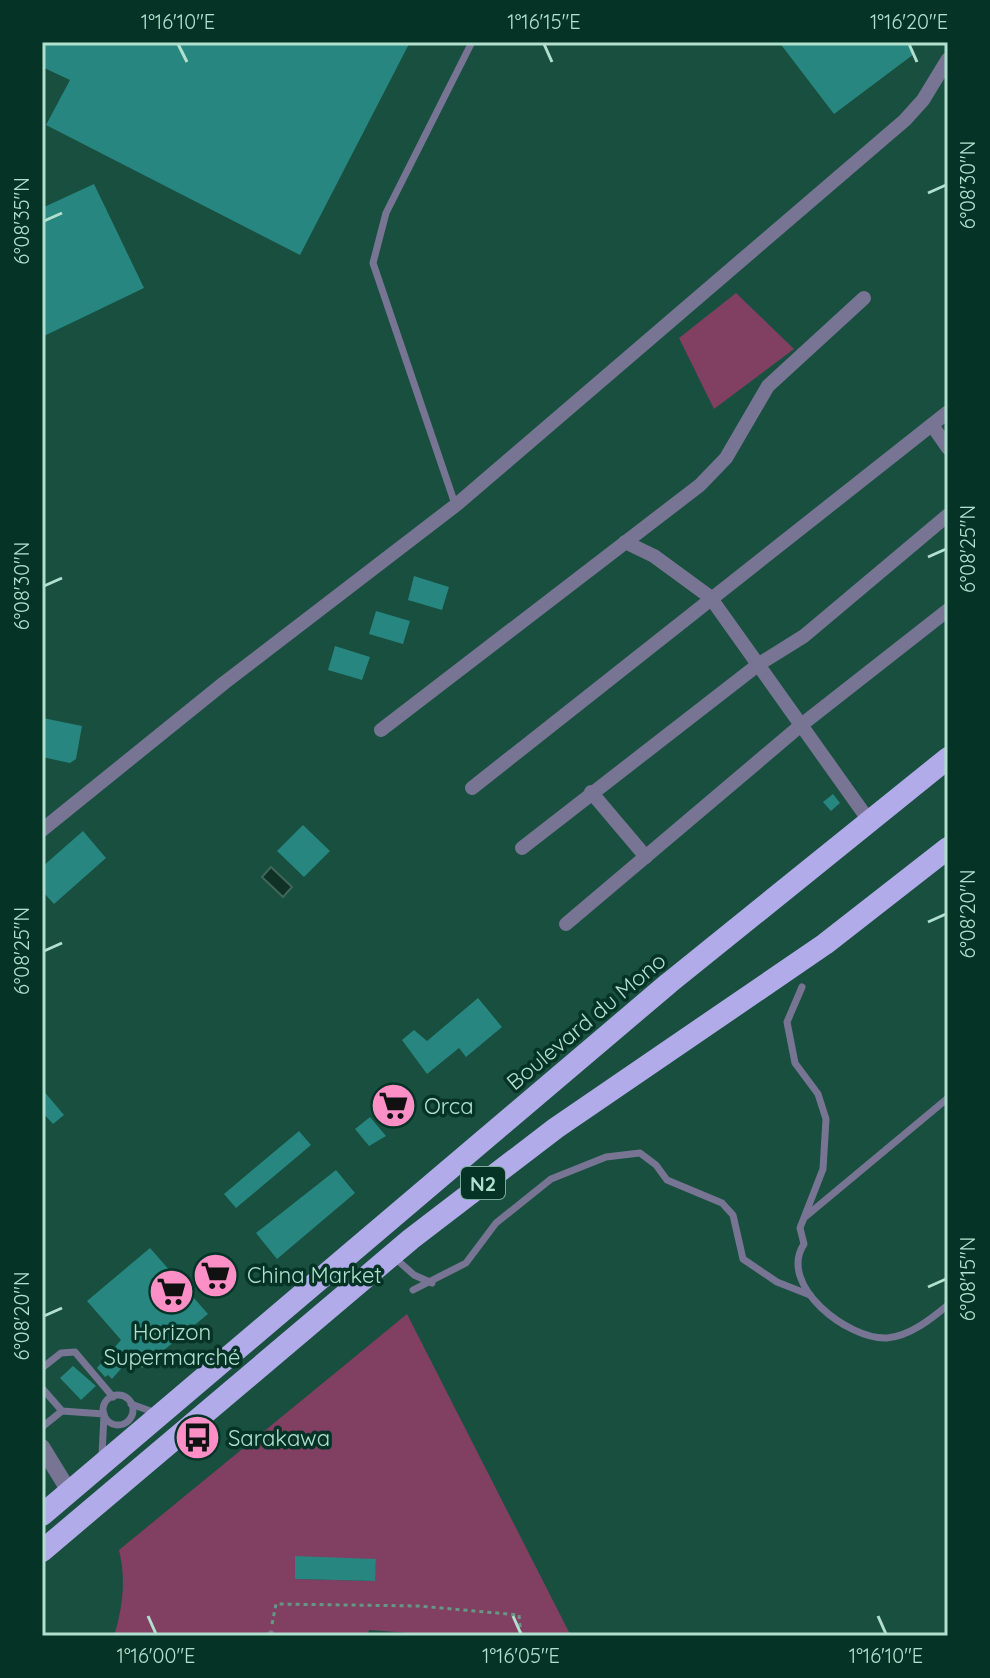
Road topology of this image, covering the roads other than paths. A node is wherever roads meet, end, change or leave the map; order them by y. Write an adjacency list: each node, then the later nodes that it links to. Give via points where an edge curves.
1 (472, 42): 7 (lane, via 386,213 373,263)
2 (948, 59): 7 (street, via 905,120)
3 (864, 298): 9 (street, via 768,386 726,458 700,485)
4 (948, 412): 5 (street)
5 (932, 425): 6 (street); 10 (street)
6 (948, 448)
7 (456, 505): 19 (street)
8 (948, 515): 12 (street, via 804,636)
9 (625, 542): 10 (street, via 654,556); 14 (street)
10 (710, 597): 12 (street); 16 (street)
11 (948, 610): 13 (street)
12 (759, 664): 13 (street); 17 (street)
13 (800, 726): 18 (street); 22 (street)
14 (381, 730)
15 (948, 758): 18 (highway, Boulevard du Mono / N2)
16 (472, 788)
17 (591, 792): 20 (street); 22 (street)
18 (870, 822): 40 (highway, Boulevard du Mono / N2, via 669,983)
19 (42, 830)
20 (522, 848)
21 (948, 848): 27 (highway, N2, via 825,944 556,1128)
22 (646, 857): 23 (street)
23 (566, 924)
24 (802, 987): 26 (lane, via 787,1022 795,1063 818,1094 826,1119 823,1169)
25 (948, 1098): 26 (lane)
26 (805, 1217): 30 (lane, via 800,1228 804,1244 798,1253)
27 (391, 1255): 28 (lane); 46 (highway, N2)
28 (432, 1283): 29 (lane); 30 (lane, via 466,1263 496,1223 551,1179 606,1157 640,1153 667,1180 728,1209 743,1259 777,1282)
29 (413, 1290)
30 (810, 1295): 33 (lane, via 839,1323 871,1336 887,1338)
31 (948, 1305): 33 (lane)
32 (948, 1314): 33 (lane)
33 (930, 1321)
34 (42, 1368): 36 (lane, via 61,1353 75,1352)
35 (42, 1388): 38 (lane)
36 (113, 1397): 37 (lane); 39 (lane)
37 (131, 1404): 39 (lane, via 131,1418 123,1424 110,1423); 40 (lane)
38 (62, 1411): 39 (lane); 41 (lane)
39 (104, 1414): 43 (lane)
40 (159, 1414): 43 (highway, Boulevard du Mono / N2)
41 (42, 1427)
42 (42, 1447): 44 (street)
43 (101, 1461): 44 (highway, Boulevard du Mono / N2)
44 (69, 1491): 45 (highway, Boulevard du Mono / N2)
45 (42, 1515)
46 (42, 1551)

